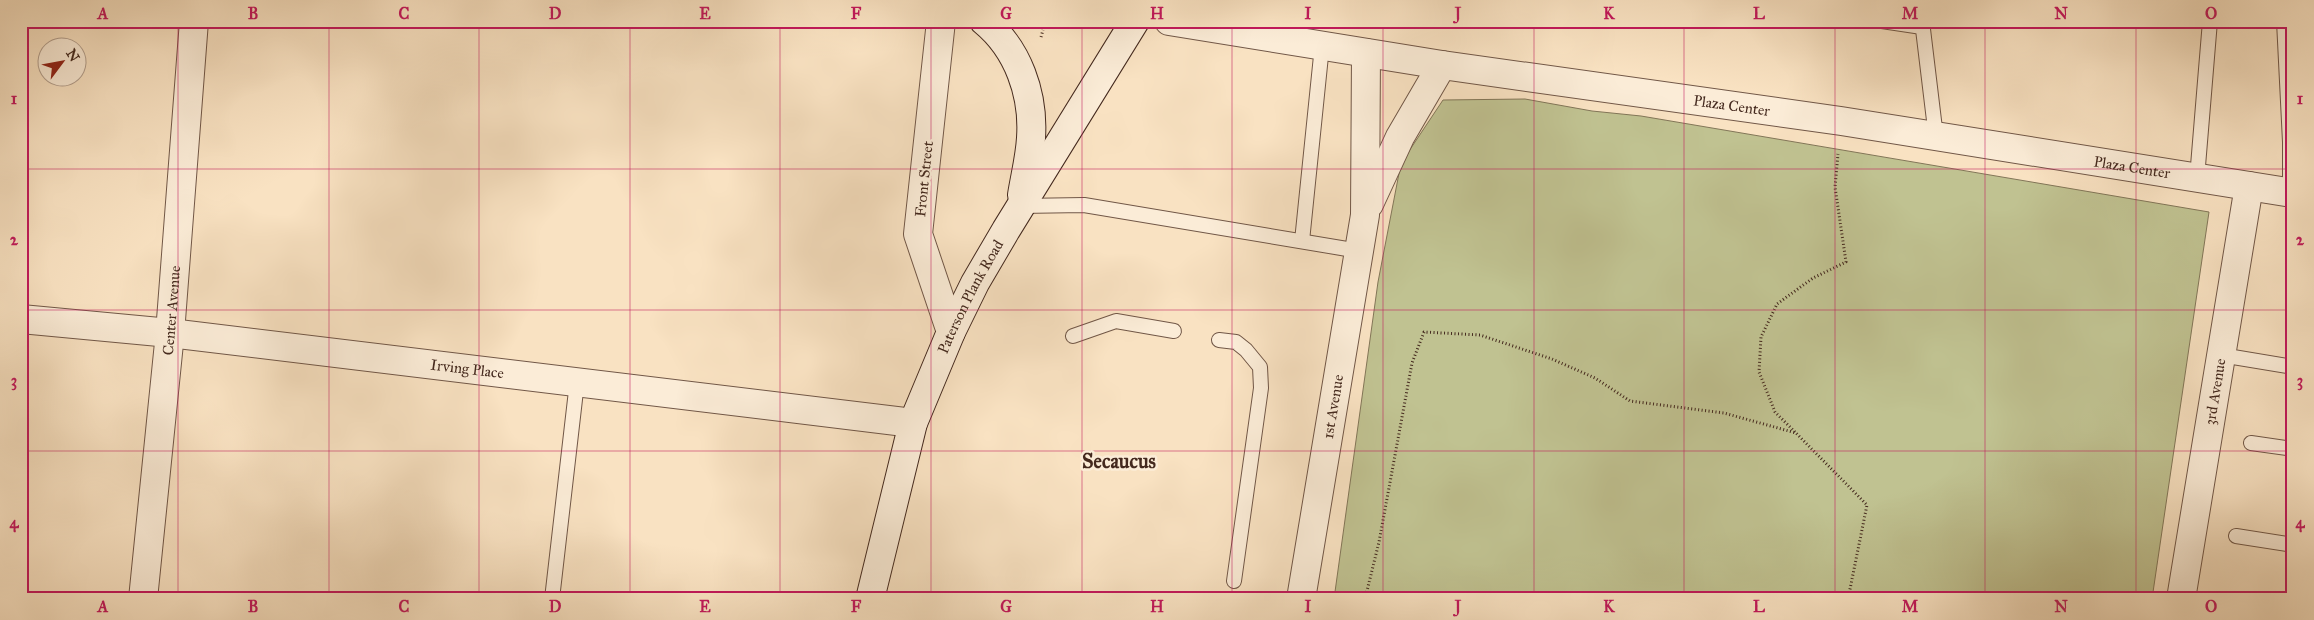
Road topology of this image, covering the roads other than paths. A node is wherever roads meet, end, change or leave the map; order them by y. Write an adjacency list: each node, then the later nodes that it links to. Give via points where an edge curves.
1 (194, 21): 25 (street, Center Avenue)
2 (941, 21): 24 (street, Front Street, via 918,234)
3 (984, 21): 18 (street, via 998,32 1027,86 1031,137)
4 (1135, 21): 18 (street, Paterson Plank Road)
5 (1169, 21): 10 (street, Plaza Center)
6 (1882, 21): 9 (lane)
7 (2210, 21): 15 (lane)
8 (2284, 21): 13 (lane)
9 (1922, 24): 14 (lane)
10 (1322, 46): 11 (street, Plaza Center); 20 (lane)
11 (1366, 53): 12 (street, Plaza Center); 19 (street, 1st Avenue)
12 (1442, 64): 14 (street, Plaza Center); 19 (street, 1st Avenue, via 1400,137)
13 (2289, 66): 17 (lane)
14 (1936, 137): 15 (street, Plaza Center)
15 (2197, 178): 16 (street, Plaza Center)
16 (2249, 186): 17 (street, Plaza Center); 28 (street, 3rd Avenue)
17 (2291, 193)
18 (1020, 206): 20 (lane, via 1084,205); 24 (street, Paterson Plank Road, via 974,284)
19 (1365, 215): 21 (street, 1st Avenue)
20 (1302, 241): 21 (lane)
21 (1359, 250): 40 (street, 1st Avenue)
22 (21, 319): 25 (street, Irving Place)
23 (1174, 331): 26 (lane, via 1116,321)
24 (951, 332): 31 (street, Paterson Plank Road)
25 (170, 333): 30 (street, Irving Place); 37 (street, Center Avenue)
26 (1073, 336)
27 (1218, 340): 36 (lane, via 1236,342 1260,367 1261,388)
28 (2221, 355): 29 (lane); 41 (street, 3rd Avenue)
29 (2293, 367)
30 (577, 382): 31 (street, Irving Place); 38 (lane)
31 (913, 423): 39 (street, Paterson Plank Road)
32 (2251, 443): 33 (lane)
33 (2293, 449)
34 (2236, 536): 35 (lane)
35 (2293, 545)
36 (1234, 580)
37 (142, 599)
38 (552, 599)
39 (870, 599)
40 (1301, 599)
41 (2181, 599)

